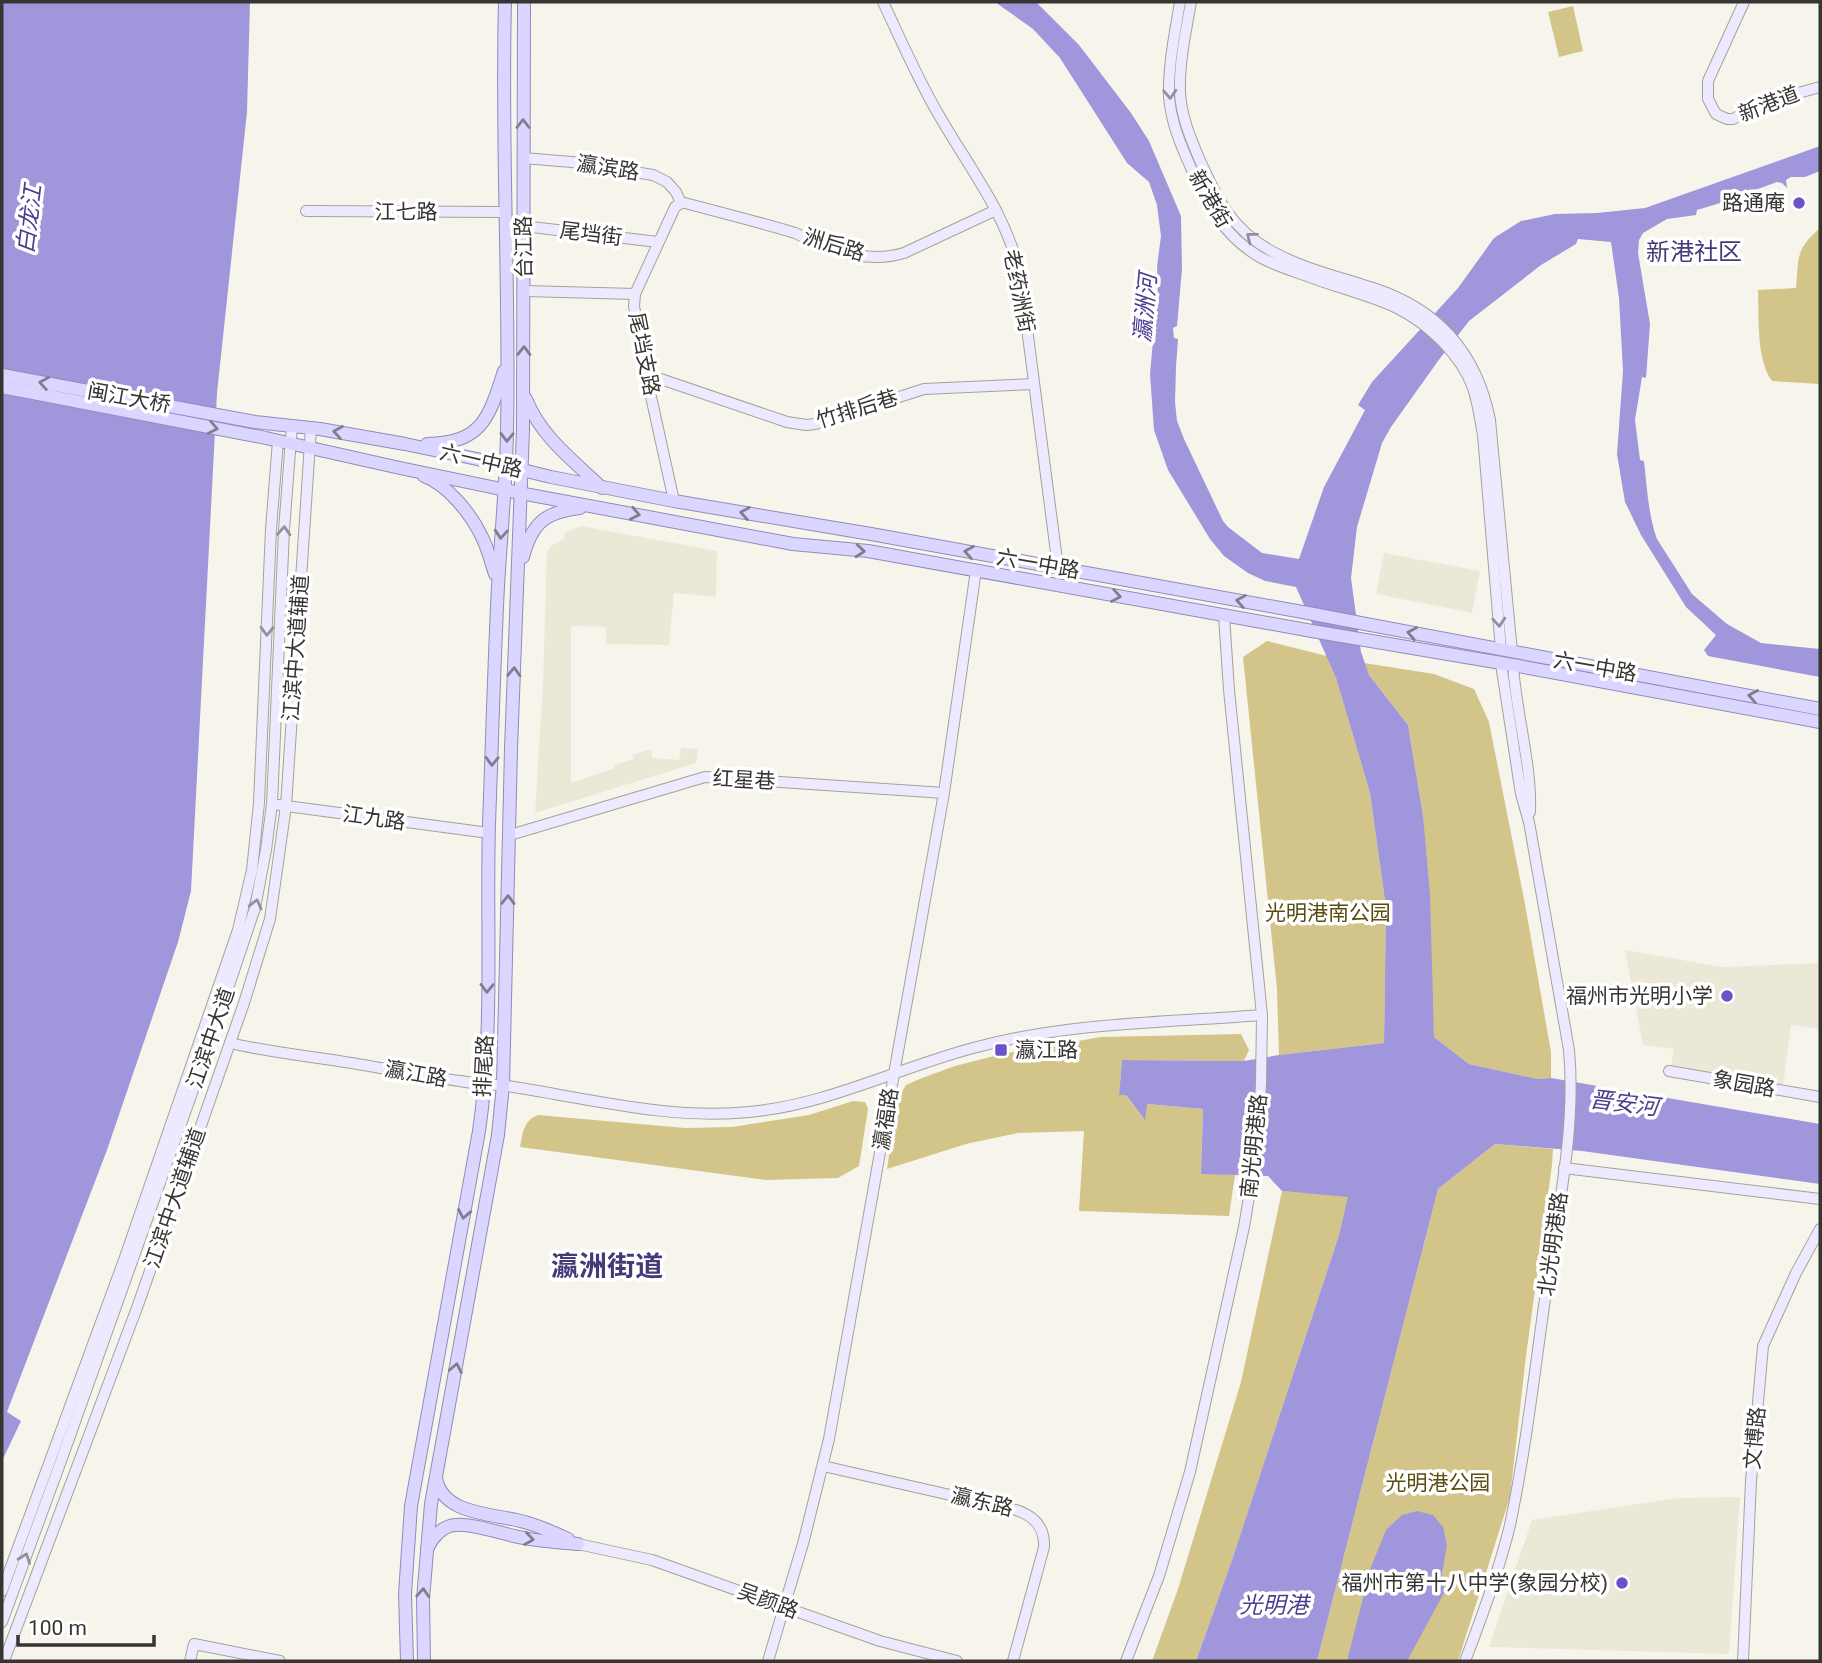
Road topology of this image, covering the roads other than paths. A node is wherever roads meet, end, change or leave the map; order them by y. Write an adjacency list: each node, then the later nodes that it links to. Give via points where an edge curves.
1 (505, 2): 12 (main road, 台江路)
2 (524, 2): 8 (main road, 台江路, one-way to 2)
3 (883, 2): 10 (street, 老药洲街, via 931,101)
4 (1180, 2): 17 (street, 新港街, one-way to 17, via 1170,74 1172,113 1185,156 1219,222 1243,246 1270,262)
5 (1191, 2): 17 (street, 新港街, one-way to 5, via 1393,295 1273,252 1227,214 1192,140 1181,103 1181,67)
6 (1745, 2): 7 (street, 新港道, via 1708,81 1708,99 1716,114 1734,119 1780,97)
7 (1820, 87)
8 (523, 158): 9 (street, 瀛滨路, via 653,175 667,182); 13 (main road, 台江路)
9 (681, 203): 10 (street, 洲后路, via 871,257 904,253); 14 (street, 尾垱支路)
10 (996, 210): 22 (street, 老药洲街, via 1020,274)
11 (306, 211): 12 (street, 江七路)
12 (505, 212): 18 (main road, 台江路)
13 (523, 226): 14 (street, 尾垱街); 15 (main road, 台江路)
14 (658, 242): 16 (street, 尾垱支路)
15 (525, 291): 16 (street); 21 (main road, 台江路, one-way to 15)
16 (635, 295): 19 (street, 尾垱支路)
17 (1421, 317): 43 (street, via 1480,382 1490,420)
18 (508, 358): 28 (main road, via 480,427 441,444); 30 (main road, 台江路, one-way to 30)
19 (646, 374): 22 (street, 竹排后巷, via 806,425 924,389); 36 (street, 尾垱支路)
20 (2, 375): 24 (main road, 闽江大桥, one-way to 20)
21 (524, 383): 32 (main road, 台江路); 33 (main road, via 531,411 545,431)
22 (1034, 384): 38 (street, 老药洲街)
23 (2, 387): 27 (main road, 闽江大桥, one-way to 27)
24 (256, 422): 25 (main road, 六一中路)
25 (292, 426): 26 (main road, 六一中路); 27 (street, 江滨中大道)
26 (310, 428): 28 (main road, 六一中路, one-way to 26); 29 (street, 江滨中大道辅道)
27 (284, 442): 29 (main road, 六一中路); 47 (street, 江滨中大道, one-way to 47, via 271,529); 48 (street, 江滨中大道, one-way to 27)
28 (405, 444): 30 (main road, 六一中路)
29 (315, 448): 31 (main road, 六一中路); 49 (street, 江滨中大道辅道)
30 (506, 466): 32 (main road, 六一中路); 34 (main road, 排尾路)
31 (400, 468): 34 (main road, 六一中路); 40 (main road, via 432,479 467,513 482,537)
32 (522, 470): 33 (main road, 六一中路); 35 (main road, 台江路)
33 (602, 488): 36 (main road, 六一中路)
34 (505, 489): 35 (main road, 六一中路); 40 (main road, 排尾路, one-way to 40)
35 (520, 493): 37 (main road, 六一中路); 41 (main road, 排尾路)
36 (674, 501): 38 (main road, 六一中路, one-way to 36)
37 (596, 507): 39 (main road, 六一中路, one-way to 39, via 793,544 868,551); 41 (main road, via 558,512 540,523 527,542)
38 (1058, 568): 43 (main road, 六一中路, one-way to 38, bridge, via 1371,625)
39 (976, 570): 42 (main road, 六一中路, one-way to 42); 46 (street, 瀛福路)
40 (498, 587): 50 (main road, 排尾路, one-way to 50)
41 (517, 589): 51 (main road, 排尾路, one-way to 41)
42 (1224, 615): 43 (main road, 六一中路, via 1377,642); 52 (street, 南光明港路)
43 (1507, 658): 44 (main road, 六一中路, one-way to 43); 45 (main road, 六一中路); 59 (street, 北光明港路, via 1531,792 1529,822 1569,1050)
44 (1820, 709)
45 (1820, 722)
46 (944, 793): 51 (street, 红星巷, via 705,777); 55 (street, 瀛福路)
47 (259, 803): 48 (street, 江九路); 68 (street, 江滨中大道, via 252,870 237,930 124,1260)
48 (272, 804): 49 (street, 江九路); 70 (street, 江滨中大道, one-way to 48, via 251,920)
49 (286, 806): 50 (street, 江九路); 53 (street, 江滨中大道辅道, via 270,919)
50 (489, 833): 56 (main road, 排尾路, one-way to 56)
51 (510, 835): 57 (main road, 排尾路, one-way to 51)
52 (1262, 1015): 55 (street, 瀛江路, via 1056,1030 971,1048); 79 (street, 南光明港路, via 1259,1125 1244,1227 1181,1504)
53 (230, 1043): 56 (street, 瀛江路); 71 (street, 江滨中大道辅道, via 138,1305)
54 (1669, 1071): 58 (street, 象园路)
55 (893, 1074): 57 (street, 瀛江路, via 806,1101 725,1114 658,1110); 62 (street, 瀛福路)
56 (484, 1084): 57 (street, 瀛江路); 74 (main road, 排尾路, one-way to 74, via 410,1517)
57 (503, 1085): 63 (main road, 排尾路, one-way to 57, via 494,1162)
58 (1820, 1097)
59 (1564, 1168): 60 (street); 80 (street, 北光明港路, via 1514,1502 1501,1559)
60 (1820, 1199)
61 (1820, 1229): 81 (street, 文博路, via 1763,1346)
62 (823, 1466): 69 (street, 瀛福路); 78 (street, 瀛东路, via 1016,1510 1040,1524 1044,1547)
63 (435, 1476): 64 (main road, via 449,1501); 67 (main road, 排尾路)
64 (490, 1515): 65 (main road, via 478,1522); 66 (main road, via 529,1523)
65 (486, 1530): 66 (main road, one-way to 66); 67 (main road, via 448,1527 434,1538)
66 (578, 1544): 69 (street, 吴颜路, via 652,1560)
67 (426, 1553): 75 (main road, 排尾路, one-way to 67)
68 (2, 1591)
69 (784, 1607): 76 (street, 瀛福路); 77 (street, 吴颜路, via 880,1641)
70 (2, 1622)
71 (4, 1661)
72 (190, 1661): 73 (street, via 194,1644)
73 (280, 1661)
74 (407, 1661)
75 (424, 1661)
76 (768, 1661)
77 (957, 1661)
78 (1013, 1661)
79 (1126, 1661)
80 (1465, 1661)
81 (1743, 1661)

